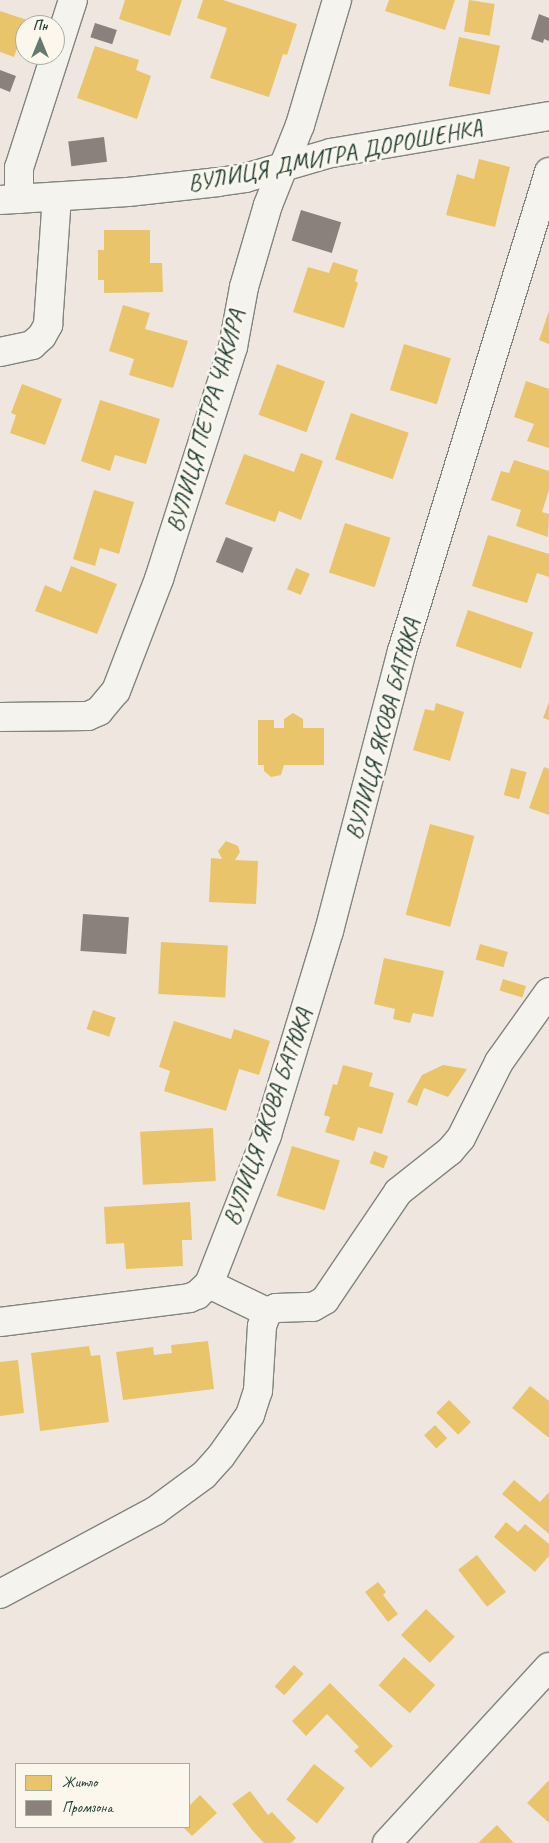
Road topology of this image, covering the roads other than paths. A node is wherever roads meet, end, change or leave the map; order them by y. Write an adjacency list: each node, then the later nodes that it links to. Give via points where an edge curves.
1 (73, 0): 7 (street)
2 (337, 0): 4 (street, ВУЛИЦЯ ПЕТРА ЧАКИРА, via 300,125)
3 (549, 116): 4 (street, ВУЛИЦЯ ДМИТРА ДОРОШЕНКА, via 399,139)
4 (283, 166): 6 (street, ВУЛИЦЯ ДМИТРА ДОРОШЕНКА, via 245,178 200,185); 9 (street, ВУЛИЦЯ ПЕТРА ЧАКИРА, via 244,287 233,347 159,579 116,691 99,711 88,716)
5 (549, 172): 11 (street, ВУЛИЦЯ ЯКОВА БАТЮКА, via 402,650 330,930 267,1135)
6 (57, 197): 7 (street, ВУЛИЦЯ ДМИТРА ДОРОШЕНКА); 8 (street, via 48,325 32,345)
7 (10, 199)
8 (0, 352)
9 (0, 717)
10 (549, 992): 12 (street, via 499,1062 461,1138 444,1157 398,1192 324,1300 307,1308 276,1308)
11 (209, 1284): 12 (street); 13 (street, via 189,1298)
12 (267, 1312): 14 (street, via 262,1326 258,1391 250,1414 210,1469 155,1511)
13 (0, 1322)
14 (0, 1594)
15 (549, 1667): 16 (street)
16 (387, 1843)

